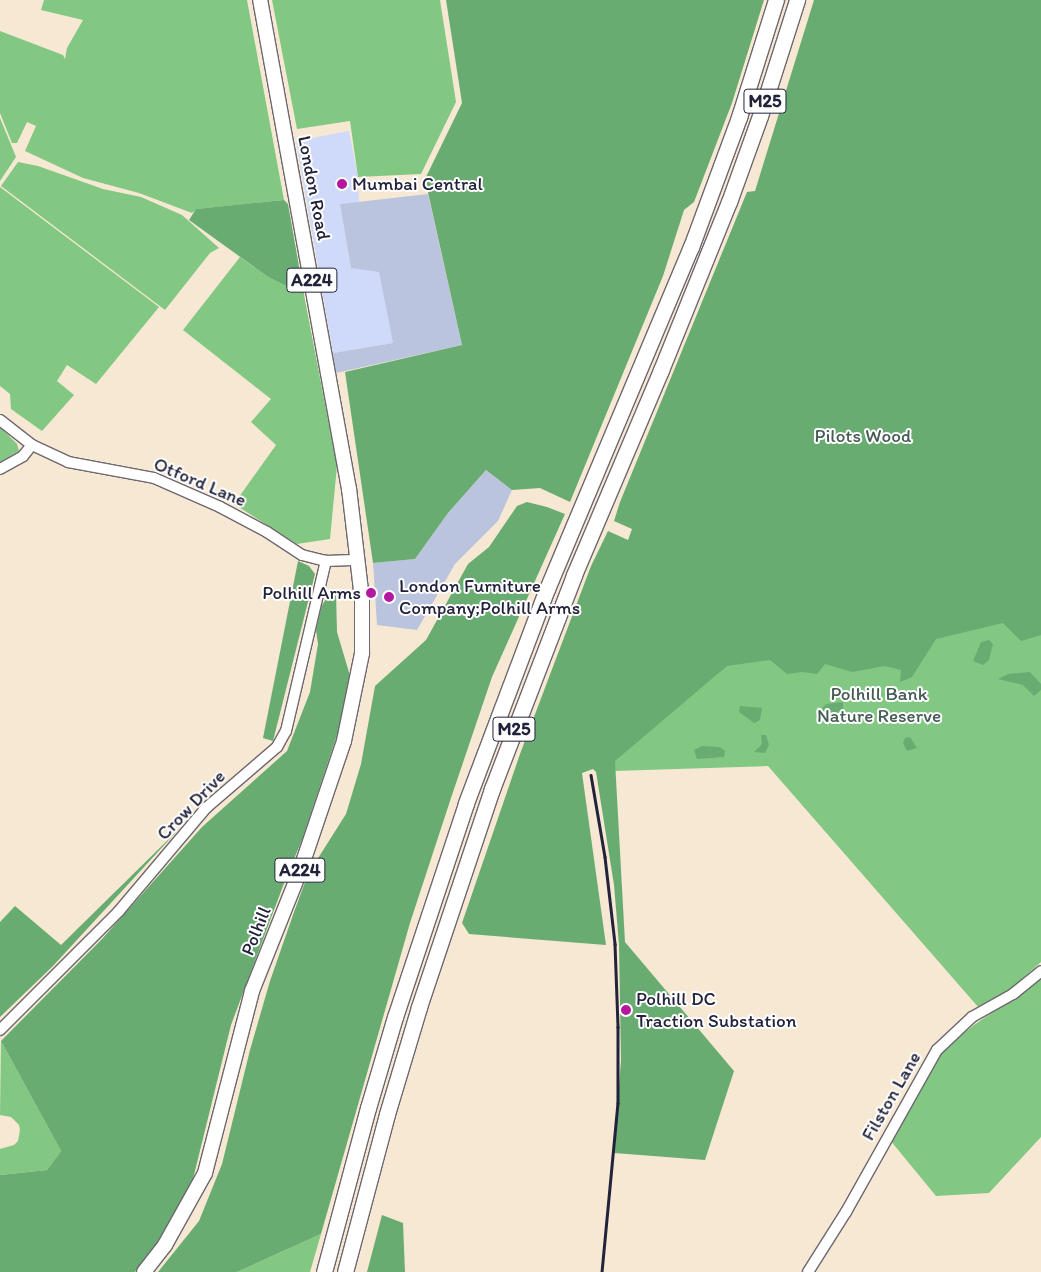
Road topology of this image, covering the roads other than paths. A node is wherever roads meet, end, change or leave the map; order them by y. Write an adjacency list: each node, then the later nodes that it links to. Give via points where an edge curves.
1 (260, 0): 7 (main road, London Road / A224, via 332,390)
2 (776, 0): 12 (highway, M25, via 730,143 694,239 547,589 466,803 395,1017)
3 (797, 0): 13 (highway, M25, via 720,227 574,575 492,789 406,1050)
4 (0, 420): 5 (street, Otford Lane)
5 (32, 445): 6 (street, via 23,456); 8 (street, Otford Lane, via 68,462 154,478 244,520 302,555)
6 (0, 469)
7 (359, 560): 8 (street, Otford Lane); 11 (main road, Polhill / A224, via 362,653 344,741 300,871 252,991 205,1173 165,1245)
8 (326, 561): 10 (street, Crow Drive, via 286,731 277,747 206,808 119,911)
9 (1041, 970): 14 (street, Filston Lane, via 1013,994 972,1017 937,1050 846,1212)
10 (0, 1030)
11 (144, 1272)
12 (324, 1272)
13 (345, 1272)
14 (808, 1272)

